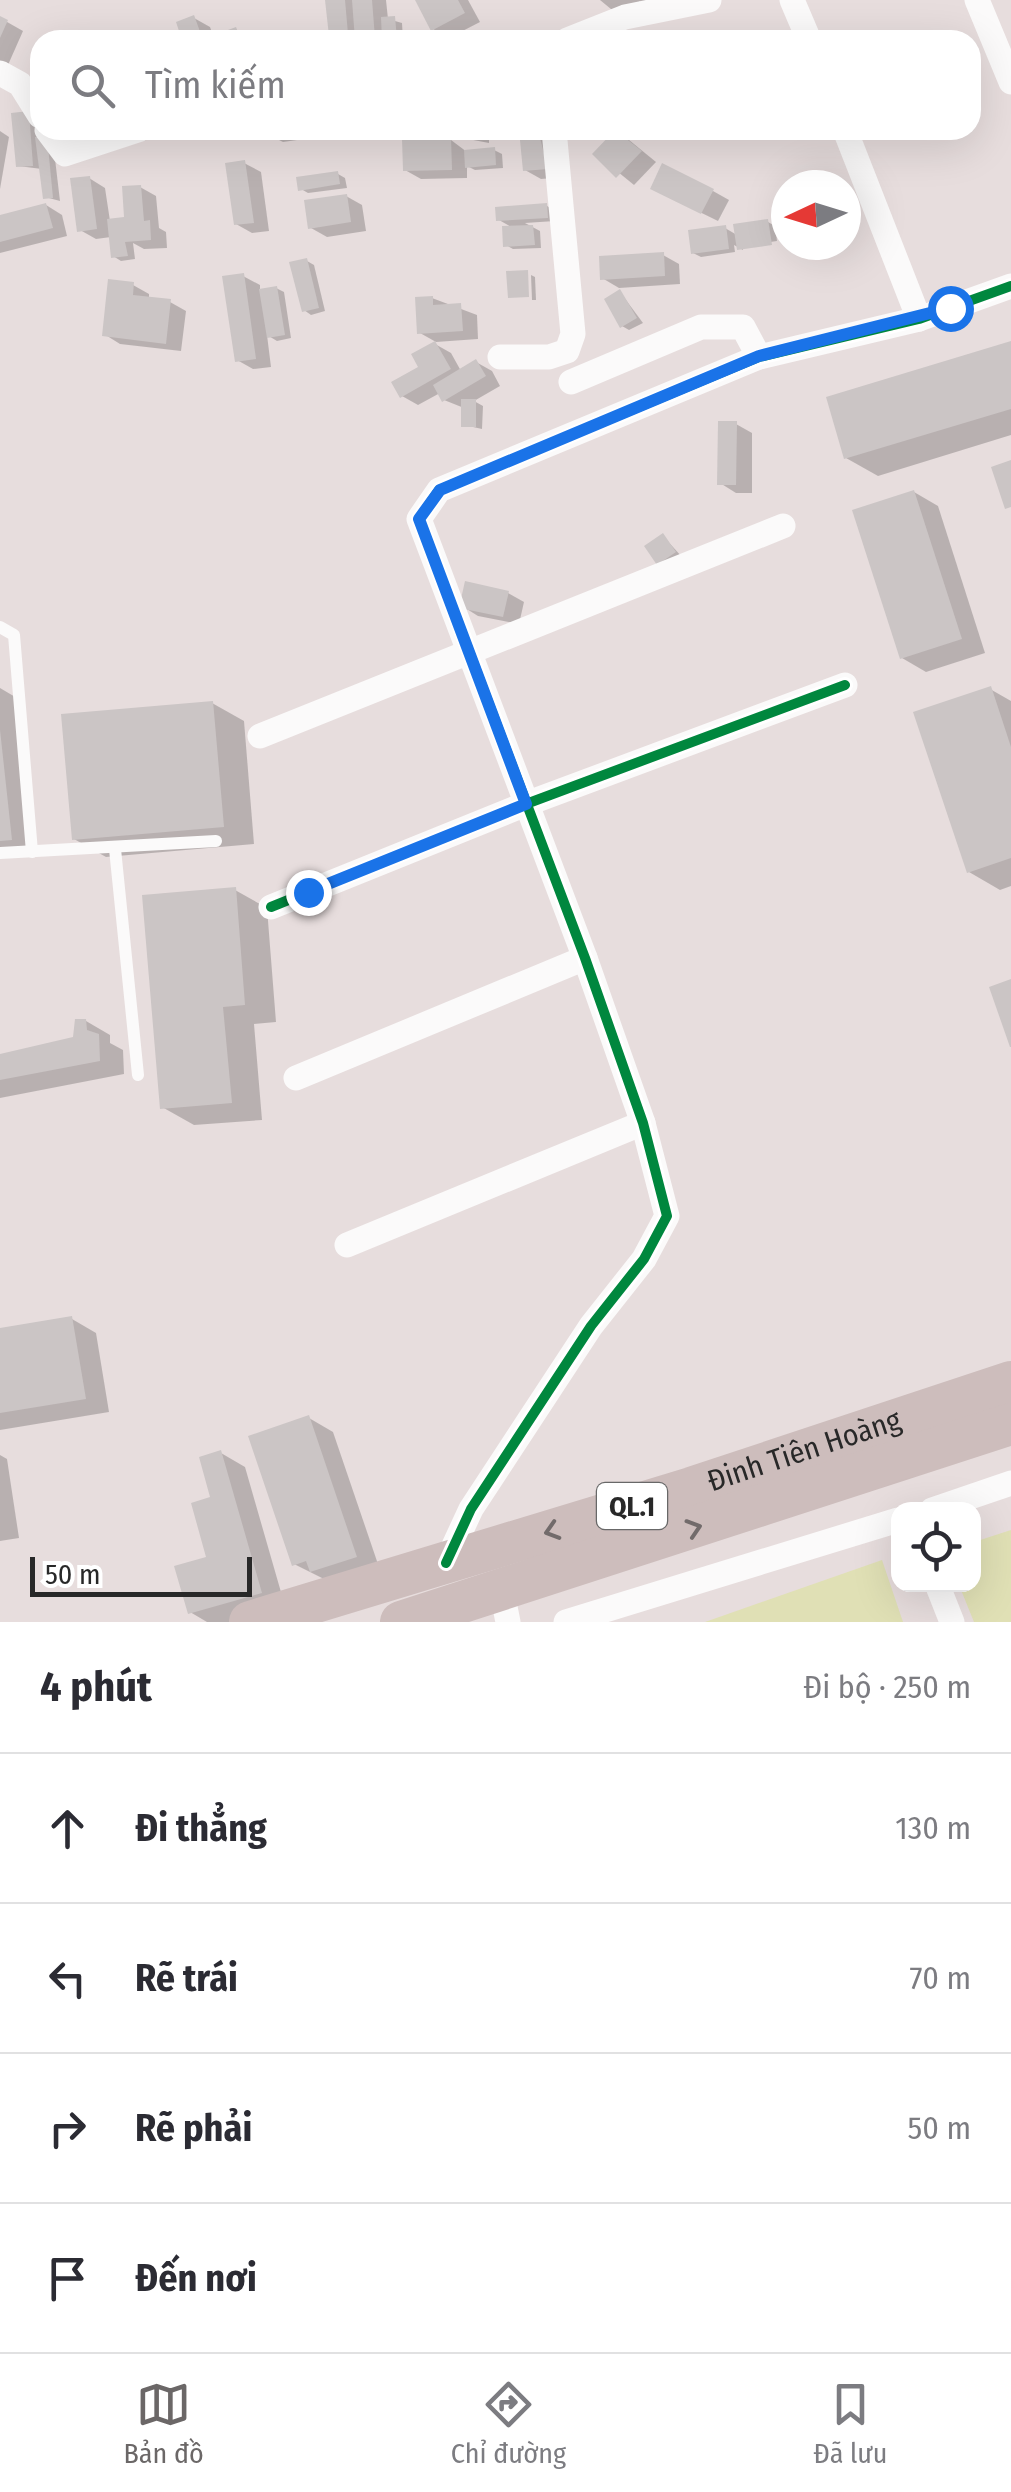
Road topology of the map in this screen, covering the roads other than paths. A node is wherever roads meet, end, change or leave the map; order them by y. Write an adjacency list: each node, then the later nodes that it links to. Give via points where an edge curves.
1 (709, 0): 4 (street)
2 (792, 0): 5 (street)
3 (977, 0): 7 (street)
4 (592, 30)
5 (805, 30)
6 (0, 73): 8 (street, via 20,84)
7 (1011, 82)
8 (30, 100)
9 (54, 140): 10 (street, via 65,154)
10 (108, 140)
11 (555, 140): 16 (street, via 573,334 567,351 549,357)
12 (848, 140): 14 (street)
13 (1011, 286): 14 (street)
14 (919, 319): 15 (street)
15 (759, 356): 17 (street, via 743,327 701,327); 20 (street, via 440,490 419,519)
16 (500, 358)
17 (571, 382)
18 (783, 526): 20 (street)
19 (0, 627): 26 (lane, via 14,634)
20 (468, 649): 22 (street); 23 (street)
21 (845, 684): 23 (street)
22 (260, 736)
23 (526, 804): 28 (street); 29 (street)
24 (216, 840): 25 (lane)
25 (115, 848): 26 (lane); 30 (lane)
26 (32, 852): 27 (lane)
27 (0, 853)
28 (272, 906)
29 (586, 958): 31 (street); 32 (street)
30 (138, 1075)
31 (296, 1078)
32 (643, 1123): 33 (street); 39 (street, via 666,1216 644,1259 590,1326 471,1510)
33 (348, 1245)
34 (1011, 1382): 39 (highway, Đinh Tiên Hoàng / QL.1, one-way to 39)
35 (1011, 1424): 41 (highway, Đinh Tiên Hoàng / QL.1, one-way to 35)
36 (1011, 1483): 37 (street)
37 (955, 1502)
38 (891, 1522): 42 (street, via 774,1555)
39 (446, 1564): 43 (highway, Đinh Tiên Hoàng / QL.1)
40 (940, 1592): 46 (street)
41 (505, 1607): 44 (highway, Đinh Tiên Hoàng / QL.1)
42 (593, 1620): 45 (street)
43 (250, 1622)
44 (401, 1622)
45 (566, 1622)
46 (952, 1622)

